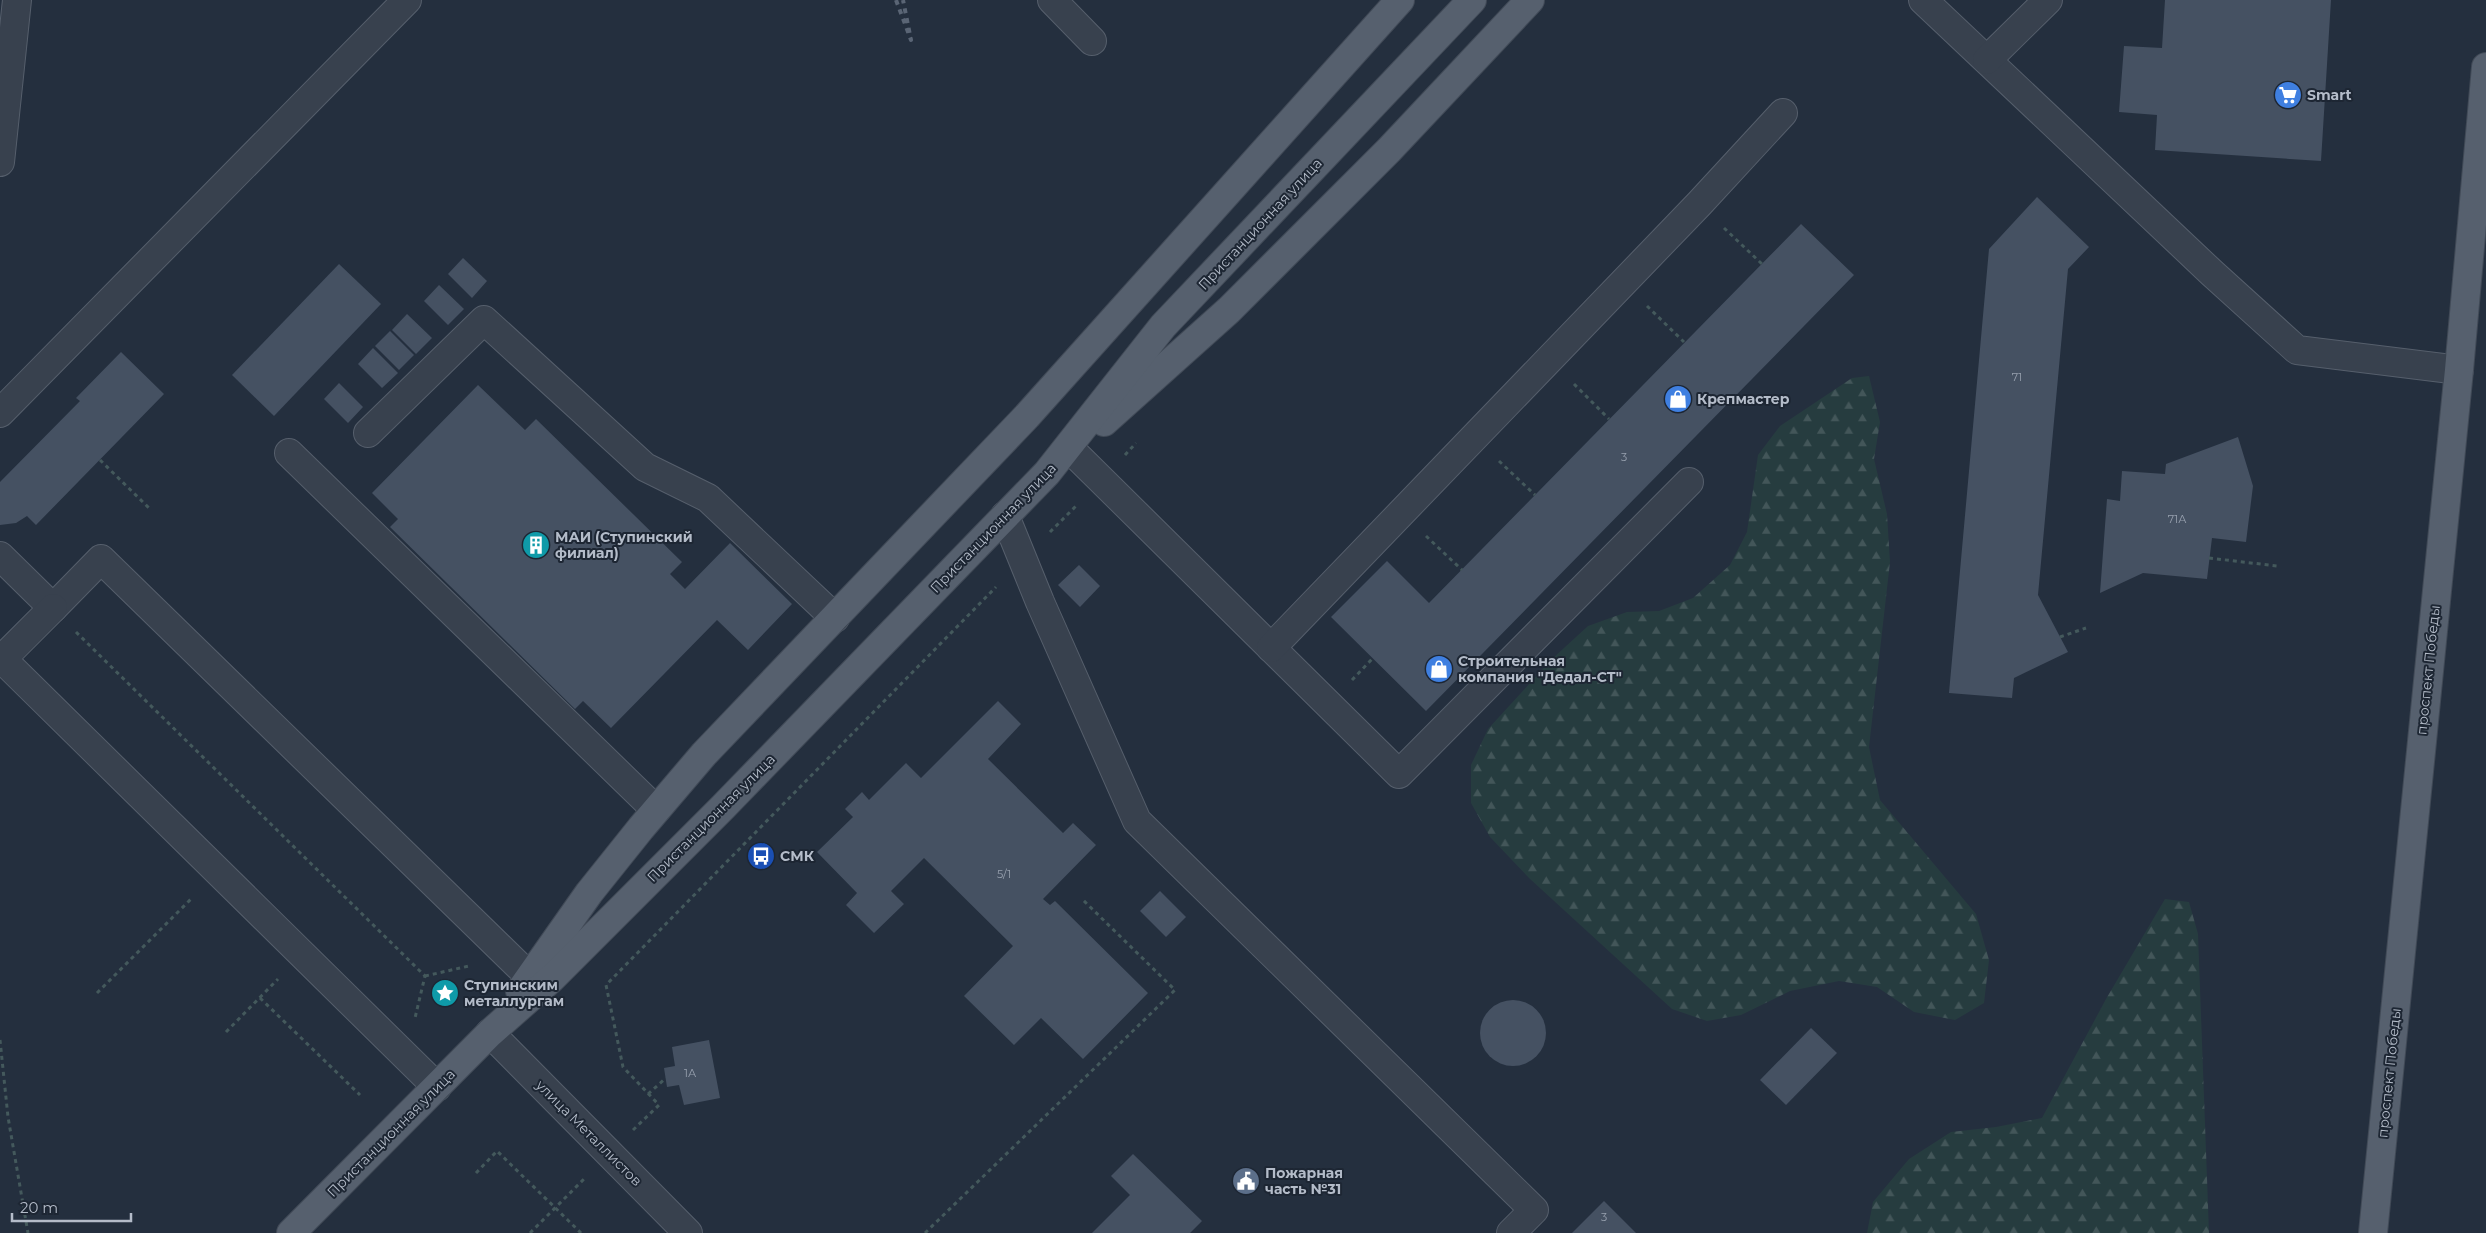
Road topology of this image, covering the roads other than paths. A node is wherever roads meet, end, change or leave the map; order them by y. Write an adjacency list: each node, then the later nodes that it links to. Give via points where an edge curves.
1 (17, 0): 14 (street)
2 (407, 0): 16 (street)
3 (1052, 0): 9 (street)
4 (1400, 0): 25 (main road, Пристанционная улица, via 1027,416)
5 (1472, 0): 20 (main road, Пристанционная улица, via 1163,326)
6 (1530, 0): 18 (main road, via 1389,150 1229,310)
7 (1923, 0): 10 (street)
8 (2048, 0): 10 (street)
9 (1092, 41)
10 (1987, 60): 15 (street, via 2297,350)
11 (2486, 67): 12 (main road, проспект Победы)
12 (2484, 107): 15 (main road, проспект Победы)
13 (1783, 113): 26 (street)
14 (0, 162)
15 (2459, 370): 34 (main road, проспект Победы)
16 (0, 413)
17 (368, 433): 25 (street, via 484,320 645,467 708,498)
18 (1072, 451): 20 (main road); 26 (street)
19 (289, 453): 27 (street)
20 (1047, 473): 22 (main road, Пристанционная улица)
21 (1689, 482): 26 (street, via 1399,774)
22 (1005, 516): 29 (main road, Пристанционная улица, via 690,840 552,978); 33 (street, via 1137,820 1534,1210)
23 (0, 556): 24 (street)
24 (53, 608): 28 (street, via 101,559); 30 (street, via 2,659)
25 (835, 618): 27 (main road, Пристанционная улица, via 704,754)
26 (1270, 648)
27 (656, 810): 28 (main road, Пристанционная улица, via 589,893)
28 (530, 977): 29 (main road, Пристанционная улица)
29 (490, 1033): 30 (main road, Пристанционная улица); 32 (street, улица Металлистов)
30 (437, 1087): 31 (main road, Пристанционная улица)
31 (291, 1233)
32 (688, 1233)
33 (1511, 1233)
34 (2374, 1233)

